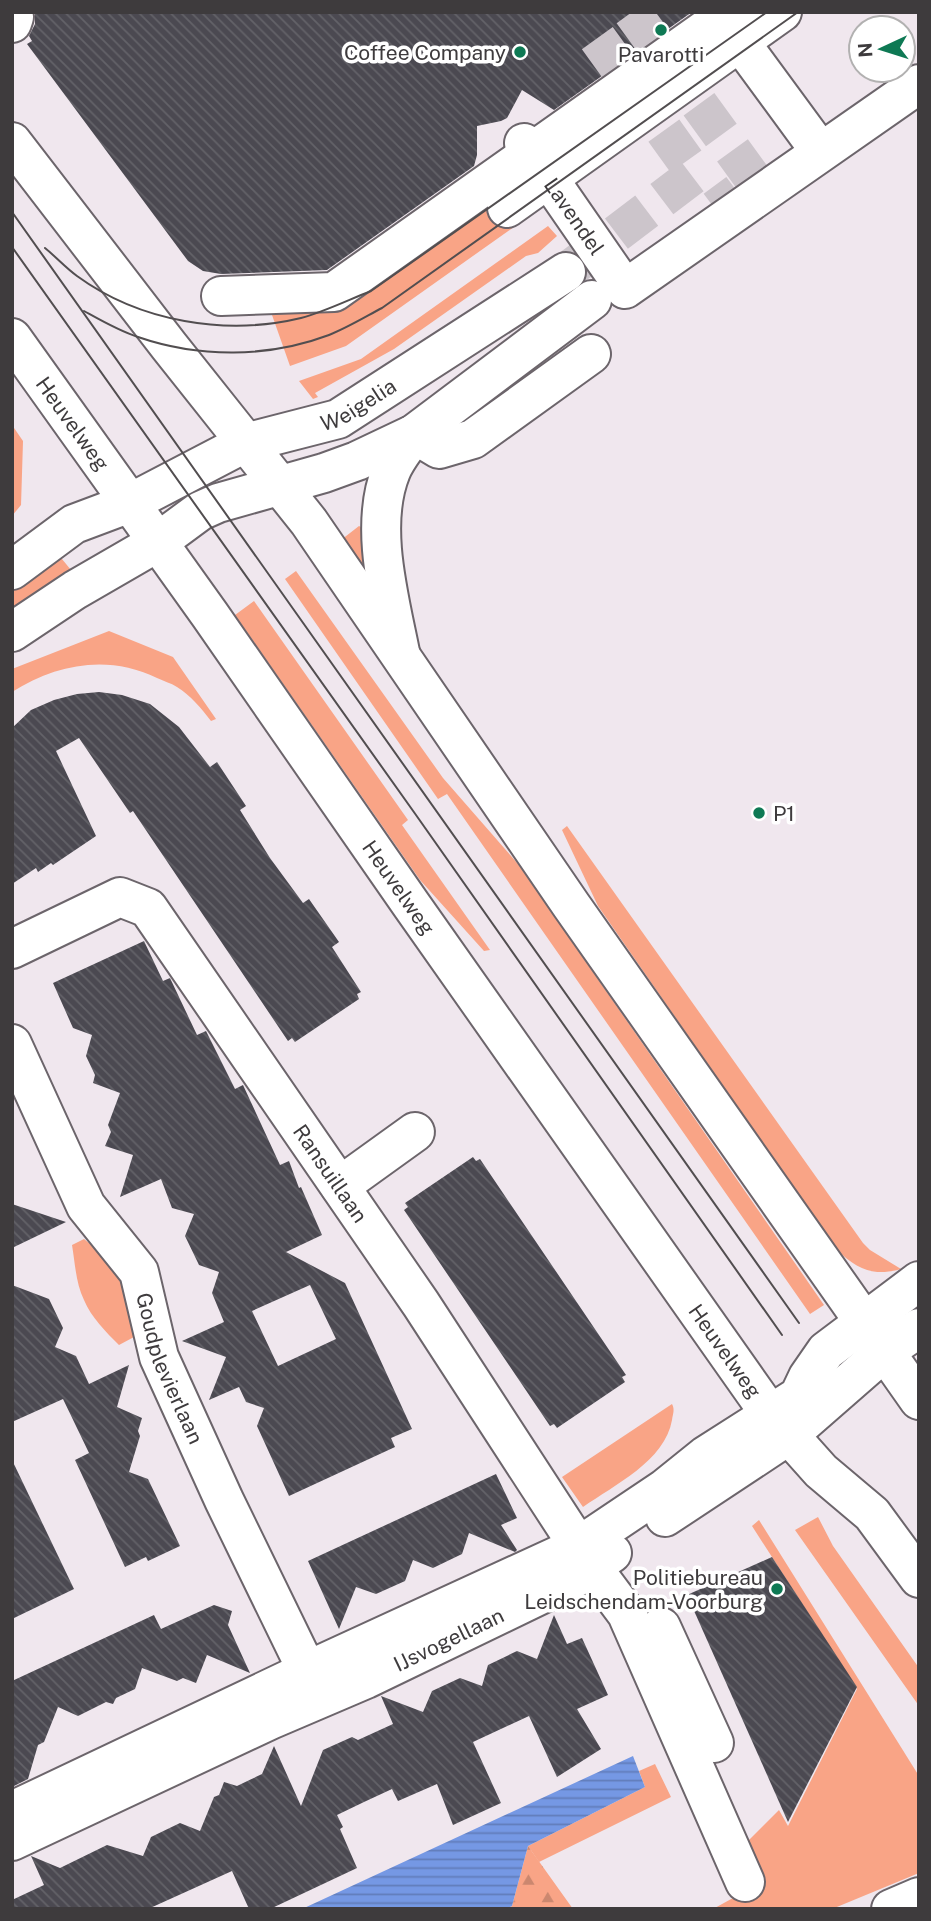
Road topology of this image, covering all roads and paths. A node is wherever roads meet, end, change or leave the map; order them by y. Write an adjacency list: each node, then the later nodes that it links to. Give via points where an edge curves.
1 (782, 12): 2 (street)
2 (728, 21): 5 (street); 6 (street)
3 (919, 83): 5 (street)
4 (12, 142): 14 (street)
5 (820, 151): 9 (street)
6 (535, 158): 7 (street); 9 (street, Lavendel); 10 (street, via 334,292)
7 (507, 208)
8 (566, 272): 14 (street, Weigelia, via 338,419)
9 (609, 295): 13 (street)
10 (221, 296)
11 (12, 338): 16 (street, Heuvelweg)
12 (591, 354): 13 (street, via 472,439 439,449)
13 (414, 435): 15 (street, via 357,461); 20 (street, via 391,471 383,506 381,551)
14 (245, 443): 15 (street); 16 (street, Weigelia)
15 (279, 486): 17 (street, via 218,503); 20 (street)
16 (130, 503): 17 (street, Heuvelweg); 18 (street, Weigelia, via 74,524)
17 (158, 542): 19 (street); 29 (street, Heuvelweg)
18 (12, 570)
19 (12, 632)
20 (400, 652): 27 (street)
21 (12, 949): 24 (street, Ransuillaan, via 121,897 148,908)
22 (12, 1044): 33 (street, Goudplevierlaan, via 86,1206 139,1272 159,1357)
23 (397, 1130): 24 (street)
24 (333, 1176): 30 (street, Ransuillaan)
25 (919, 1281): 27 (street)
26 (919, 1328): 27 (street)
27 (874, 1337): 28 (street); 29 (street, IJsvogellaan)
28 (919, 1400)
29 (779, 1424): 30 (street, IJsvogellaan); 31 (street, Heuvelweg, via 821,1471 872,1514)
30 (585, 1556): 32 (street, Ransuillaan); 33 (street, IJsvogellaan)
31 (919, 1578)
32 (627, 1614): 34 (street, via 659,1623); 37 (street, Ransuillaan)
33 (314, 1685): 35 (street, IJsvogellaan); 36 (street, IJsvogellaan)
34 (714, 1743)
35 (12, 1811)
36 (12, 1841)
37 (745, 1882)
38 (919, 1897): 39 (street)
39 (891, 1909)

